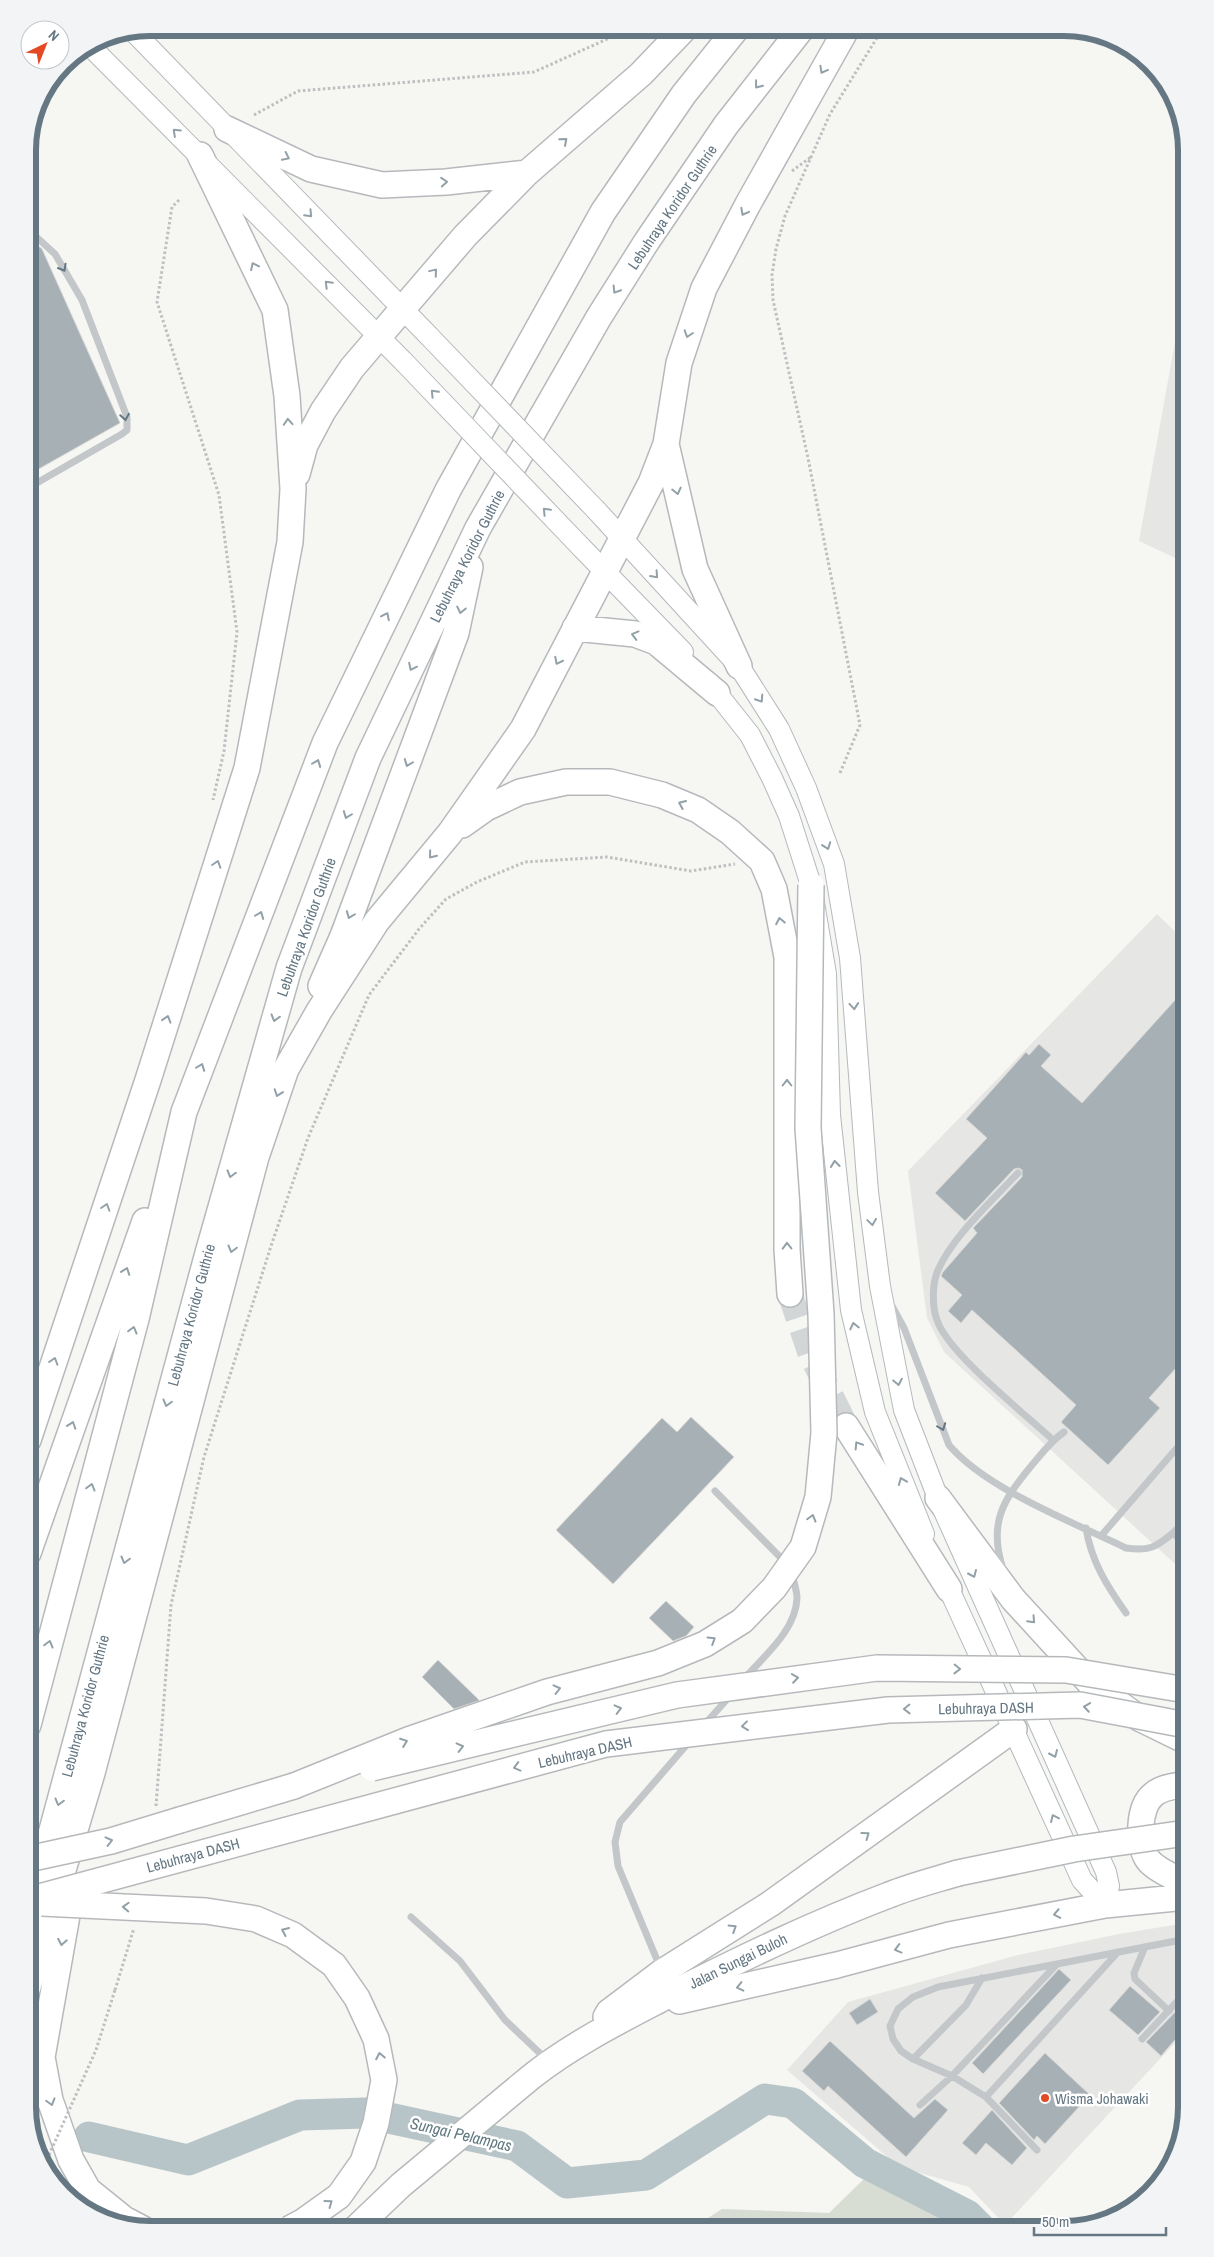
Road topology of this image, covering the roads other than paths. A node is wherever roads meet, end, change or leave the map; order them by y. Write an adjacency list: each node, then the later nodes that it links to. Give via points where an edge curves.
1 (677, 36): 9 (highway, one-way to 1, via 641,74)
2 (731, 36): 25 (highway, one-way to 2, via 325,742 448,490 603,212 684,94)
3 (796, 36): 16 (highway, Lebuhraya Koridor Guthrie, one-way to 16, via 726,125 647,242 599,317)
4 (842, 36): 13 (highway, one-way to 13, via 704,288 679,363)
5 (138, 37): 7 (main road)
6 (95, 51): 8 (main road, one-way to 6)
7 (227, 128): 9 (highway, one-way to 9, via 311,170 382,185); 11 (main road, one-way to 11)
8 (200, 155): 12 (main road, one-way to 8); 15 (highway, one-way to 8, via 287,396 275,310)
9 (527, 174): 11 (highway, one-way to 9, via 465,236)
10 (36, 237): 14 (lane, one-way to 14, via 54,254 82,300 127,417 126,430 122,434)
11 (403, 309): 12 (highway); 17 (main road, bridge)
12 (380, 336): 15 (highway, via 352,368 323,411 305,445); 18 (main road, one-way to 12, bridge)
13 (666, 444): 17 (highway); 20 (highway, one-way to 20, via 695,569)
14 (36, 483)
15 (293, 488): 29 (highway, one-way to 15, via 248,768 290,542)
16 (478, 528): 24 (highway, one-way to 24, via 456,633 342,936); 57 (highway, Lebuhraya Koridor Guthrie, one-way to 57, via 368,758 289,968)
17 (622, 539): 18 (highway); 20 (main road, one-way to 20)
18 (604, 571): 19 (highway); 21 (main road, via 689,658)
19 (575, 628): 21 (highway, one-way to 19, via 656,642 635,634); 22 (highway, one-way to 22, via 523,729)
20 (739, 666): 27 (main road, one-way to 27, via 779,729 806,788 834,864 850,958 868,1192)
21 (717, 693): 23 (main road, via 750,735 772,778 789,816)
22 (450, 834): 24 (highway, one-way to 24, via 377,921 318,1011); 28 (highway, one-way to 22, via 787,1249 787,956 774,890 762,861 730,832 698,810 662,795 610,782 566,782 520,792 486,808)
23 (811, 884): 43 (main road, one-way to 23, via 875,1412 851,1310 830,1115 826,974); 52 (highway, one-way to 23, bridge, via 408,1740 547,1692 658,1663 705,1644 742,1621 774,1588 803,1547 818,1497 824,1432 821,1314 808,1128)
24 (286, 1069): 51 (highway, one-way to 51, via 256,1157)
25 (184, 1112): 39 (highway, one-way to 25); 47 (highway, one-way to 25, via 136,1319)
26 (1018, 1173): 32 (lane, via 952,1246 937,1272 934,1306 947,1338 962,1356)
27 (880, 1286): 35 (lane, one-way to 35, via 904,1328 949,1445 960,1458); 36 (main road, one-way to 36, via 904,1410)
28 (790, 1294)
29 (36, 1416)
30 (846, 1426): 43 (highway, one-way to 30)
31 (1064, 1432): 32 (lane)
32 (1053, 1440): 35 (lane)
33 (1178, 1447): 41 (lane)
34 (715, 1491): 68 (lane, via 786,1562 797,1596 787,1630 620,1822 615,1842 618,1866)
35 (1010, 1492): 38 (lane); 44 (lane, via 998,1522 996,1542)
36 (938, 1498): 44 (highway); 61 (main road, one-way to 61, via 1106,1872 1109,1886)
37 (1178, 1527): 40 (lane)
38 (1086, 1528): 41 (lane); 45 (lane, via 1089,1547 1104,1581)
39 (36, 1530)
40 (1172, 1533): 41 (lane, via 1155,1548 1140,1550 1126,1548); 42 (lane)
41 (1101, 1536)
42 (1178, 1539)
43 (949, 1590): 49 (main road)
44 (1012, 1600): 50 (highway, one-way to 50, via 1089,1682 1139,1718)
45 (1126, 1613)
46 (1178, 1689): 52 (highway, one-way to 46, bridge, via 677,1695 877,1668 1066,1670)
47 (36, 1695)
48 (1178, 1723): 59 (highway, Lebuhraya DASH, one-way to 59, bridge, via 1080,1705 888,1710 606,1744)
49 (1014, 1730): 61 (main road, one-way to 49, via 1082,1880); 68 (highway, one-way to 49, via 770,1904)
50 (1178, 1737)
51 (92, 1773): 66 (highway); 81 (highway, one-way to 81, via 42,2057 50,2100 71,2160 88,2190)
52 (294, 1786): 55 (highway, one-way to 52, bridge, via 110,1841)
53 (1178, 1786): 56 (highway, via 1152,1795 1140,1819 1143,1848 1150,1861)
54 (1178, 1834): 71 (highway, Jalan Sungai Buloh, bridge, via 1074,1849 958,1873 891,1894 811,1926)
55 (36, 1857)
56 (1178, 1878)
57 (36, 1890)
58 (1178, 1898): 61 (highway)
59 (36, 1899)
60 (36, 1901): 82 (highway, one-way to 60, bridge, via 339,2196 362,2162 376,2123 384,2080 376,2039 357,1998 334,1965 293,1935 256,1918 206,1911)
61 (1105, 1905): 71 (highway, one-way to 71, via 949,1935 837,1965)
62 (411, 1917): 76 (lane, via 460,1961)
63 (1178, 1941): 64 (lane)
64 (1145, 1947): 65 (lane); 72 (lane, via 1134,1973 1135,1979)
65 (1118, 1952): 67 (lane); 78 (lane)
66 (36, 1960)
67 (1057, 1964): 69 (lane); 77 (lane)
68 (662, 1972): 73 (highway, via 609,2012)
69 (982, 1978): 75 (lane, via 966,2006); 75 (lane, via 938,1987 912,1997 898,2009 890,2026 893,2039)
70 (1178, 2001): 72 (lane)
71 (642, 2009): 73 (highway, Jalan Sungai Buloh)
72 (1169, 2011): 74 (lane)
73 (589, 2039): 76 (highway, Jalan Sungai Buloh)
74 (1142, 2039)
75 (913, 2059): 77 (lane)
76 (540, 2069): 83 (highway, Jalan Sungai Buloh, via 401,2185)
77 (952, 2076): 78 (lane); 79 (lane)
78 (986, 2098): 80 (lane)
79 (920, 2105)
80 (1037, 2150)
81 (125, 2218)
82 (304, 2221)
83 (363, 2221)

